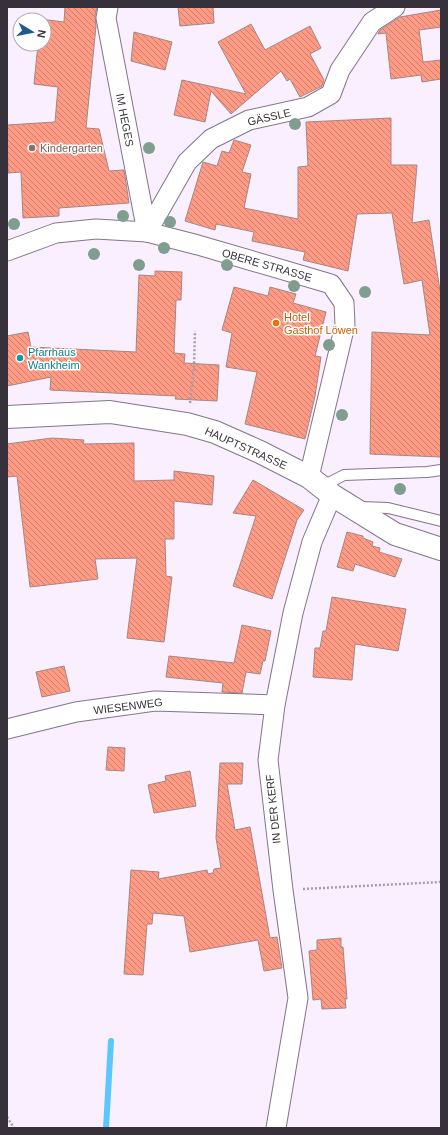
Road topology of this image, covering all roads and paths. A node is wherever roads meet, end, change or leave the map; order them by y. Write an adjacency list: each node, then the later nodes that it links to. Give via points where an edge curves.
1 (108, 7): 3 (street, IM HEGES, via 106,18)
2 (395, 7): 3 (street, GÄSSLE, via 372,22 340,70 331,94 308,107 249,120 210,139 188,162)
3 (147, 232): 4 (street, OBERE STRASSE, via 96,229 56,233); 9 (street, OBERE STRASSE, via 331,284 344,303 345,325)
4 (7, 251)
5 (195, 331): 7 (path, via 194,367)
6 (7, 417): 7 (street, HAUPTSTRASSE, via 110,412)
7 (187, 424): 9 (street, HAUPTSTRASSE, via 215,432 260,452)
8 (441, 470): 9 (lane, via 344,475)
9 (321, 486): 10 (street, HAUPTSTRASSE); 13 (street, IN DER KERF, via 312,542 293,613)
10 (352, 506): 11 (lane, via 388,508); 12 (street, HAUPTSTRASSE, via 395,534)
11 (441, 521)
12 (441, 549)
13 (275, 705): 14 (street, WIESENWEG, via 156,701 76,712); 19 (street, IN DER KERF, via 268,760 298,998)
14 (7, 729)
15 (441, 882): 16 (path)
16 (316, 888)
17 (7, 1117): 18 (path)
18 (14, 1128)
19 (276, 1128)

